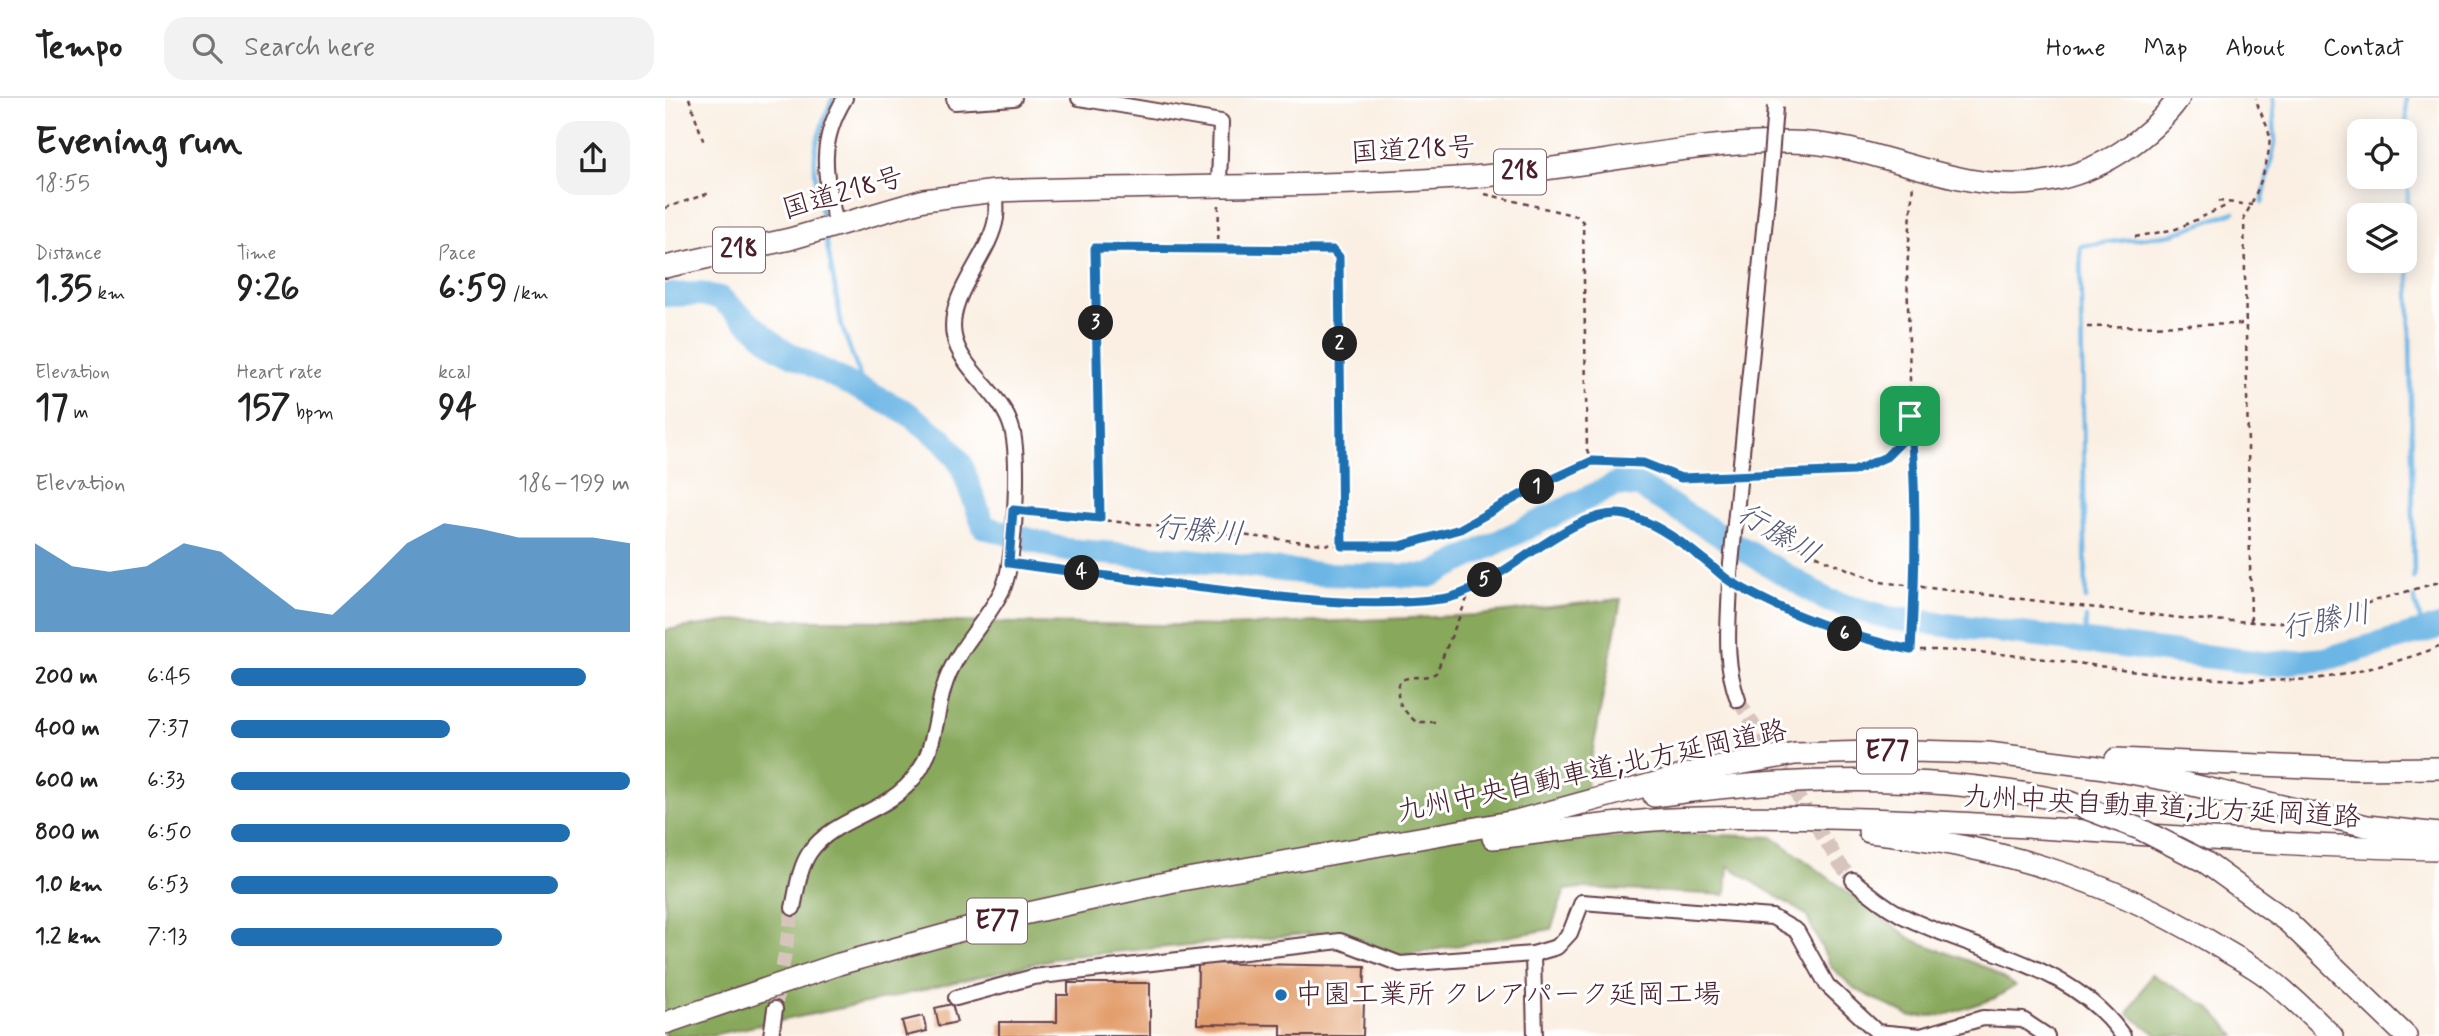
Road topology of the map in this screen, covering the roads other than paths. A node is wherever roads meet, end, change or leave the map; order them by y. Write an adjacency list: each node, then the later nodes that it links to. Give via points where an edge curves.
1 (845, 98): 9 (street, via 833,118 824,167)
2 (954, 98): 3 (street, via 955,102)
3 (1014, 98)
4 (1079, 98): 7 (street, via 1220,122)
5 (2179, 98): 7 (highway, 国道218号 / 218, via 2124,150 2089,169 2049,181 1993,185 1858,150 1793,142 1740,144 1474,177)
6 (1775, 102): 11 (street, bridge, via 1730,578 1727,652)
7 (1219, 184): 8 (highway, 国道218号 / 218)
8 (996, 191): 9 (highway, 国道218号 / 218, via 924,200); 20 (street, via 996,218 957,307 954,336 962,355 1004,406 1011,426 1017,462 1003,586 963,646 946,682 926,757 912,782 879,808 833,831 810,852)
9 (826, 227): 10 (highway, 国道218号 / 218)
10 (665, 267)
11 (1738, 700)
12 (1988, 753): 13 (highway, via 2355,769); 14 (highway, 九州中央自動車道;北方延岡道路 / E77, via 1840,751 1763,758); 16 (highway, 九州中央自動車道;北方延岡道路 / E77, via 2144,775 2367,827)
13 (2439, 768)
14 (1559, 812): 18 (highway, 九州中央自動車道;北方延岡道路 / E77); 32 (highway, bridge, via 1693,790 1838,781 1961,783 2069,802 2140,829 2205,862 2288,922)
15 (1573, 830): 17 (highway, 九州中央自動車道;北方延岡道路 / E77, via 1675,818 1850,818 2200,840); 18 (highway, 九州中央自動車道;北方延岡道路 / E77); 21 (highway, via 1781,826 1945,842 2014,857 2099,884)
16 (2439, 834)
17 (2439, 849)
18 (1338, 854): 25 (highway, 九州中央自動車道;北方延岡道路 / E77, via 1170,882 1010,917 828,967)
19 (1853, 880): 29 (street, via 1902,916 2028,963 2087,1000)
20 (793, 908)
21 (2222, 949): 30 (highway, via 2267,981); 31 (highway, via 2268,977)
22 (1533, 954): 23 (street, via 1399,964 1341,941 1033,977); 27 (street); 28 (street, via 1557,947 1570,933 1582,902 1772,917 1797,931 1827,985 1877,1032 1921,1036 1983,1018 2023,1020)
23 (956, 998)
24 (775, 1009): 26 (street)
25 (665, 1023)
26 (771, 1036)
27 (1535, 1036)
28 (2047, 1036)
29 (2123, 1036)
30 (2322, 1036)
31 (2332, 1036)
32 (2406, 1036)

